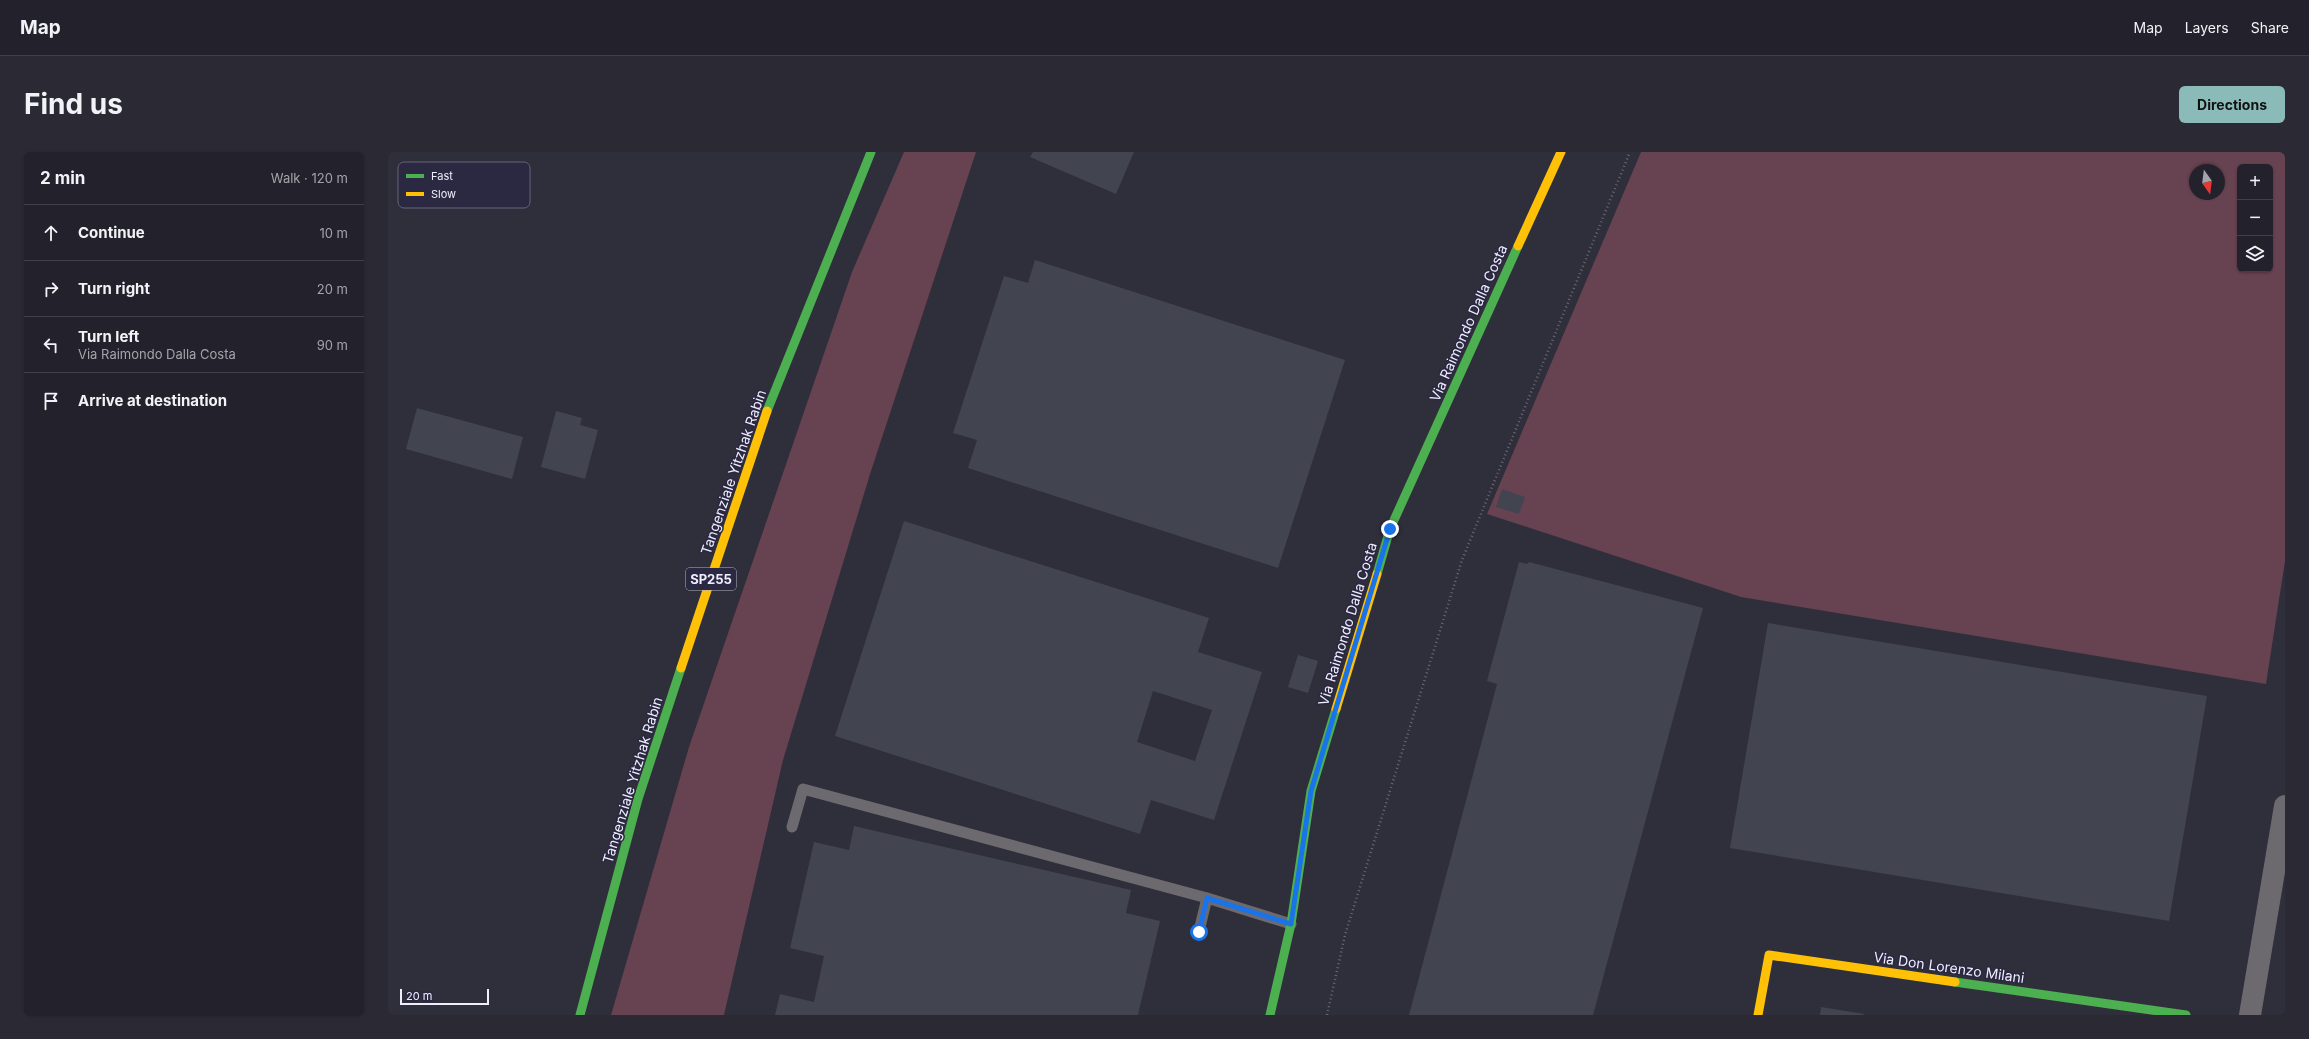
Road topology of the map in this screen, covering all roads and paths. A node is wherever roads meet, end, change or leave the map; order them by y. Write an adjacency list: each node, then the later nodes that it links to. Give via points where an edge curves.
1 (871, 152): 9 (street, Tangenziale Yitzhak Rabin / SP255, via 764,418 638,799)
2 (1561, 152): 7 (street, Via Raimondo Dalla Costa, via 1390,529 1311,791)
3 (1630, 152): 11 (path, via 1462,560 1345,935)
4 (2285, 806): 14 (street)
5 (792, 826): 6 (lane, via 804,789)
6 (1207, 898): 7 (lane); 8 (lane)
7 (1291, 924): 10 (street, Via Raimondo Dalla Costa)
8 (1199, 932)
9 (580, 1015)
10 (1270, 1015)
11 (1327, 1015)
12 (1758, 1015): 13 (street, Via Don Lorenzo Milani, via 1769,955)
13 (2186, 1015)
14 (2250, 1015)

